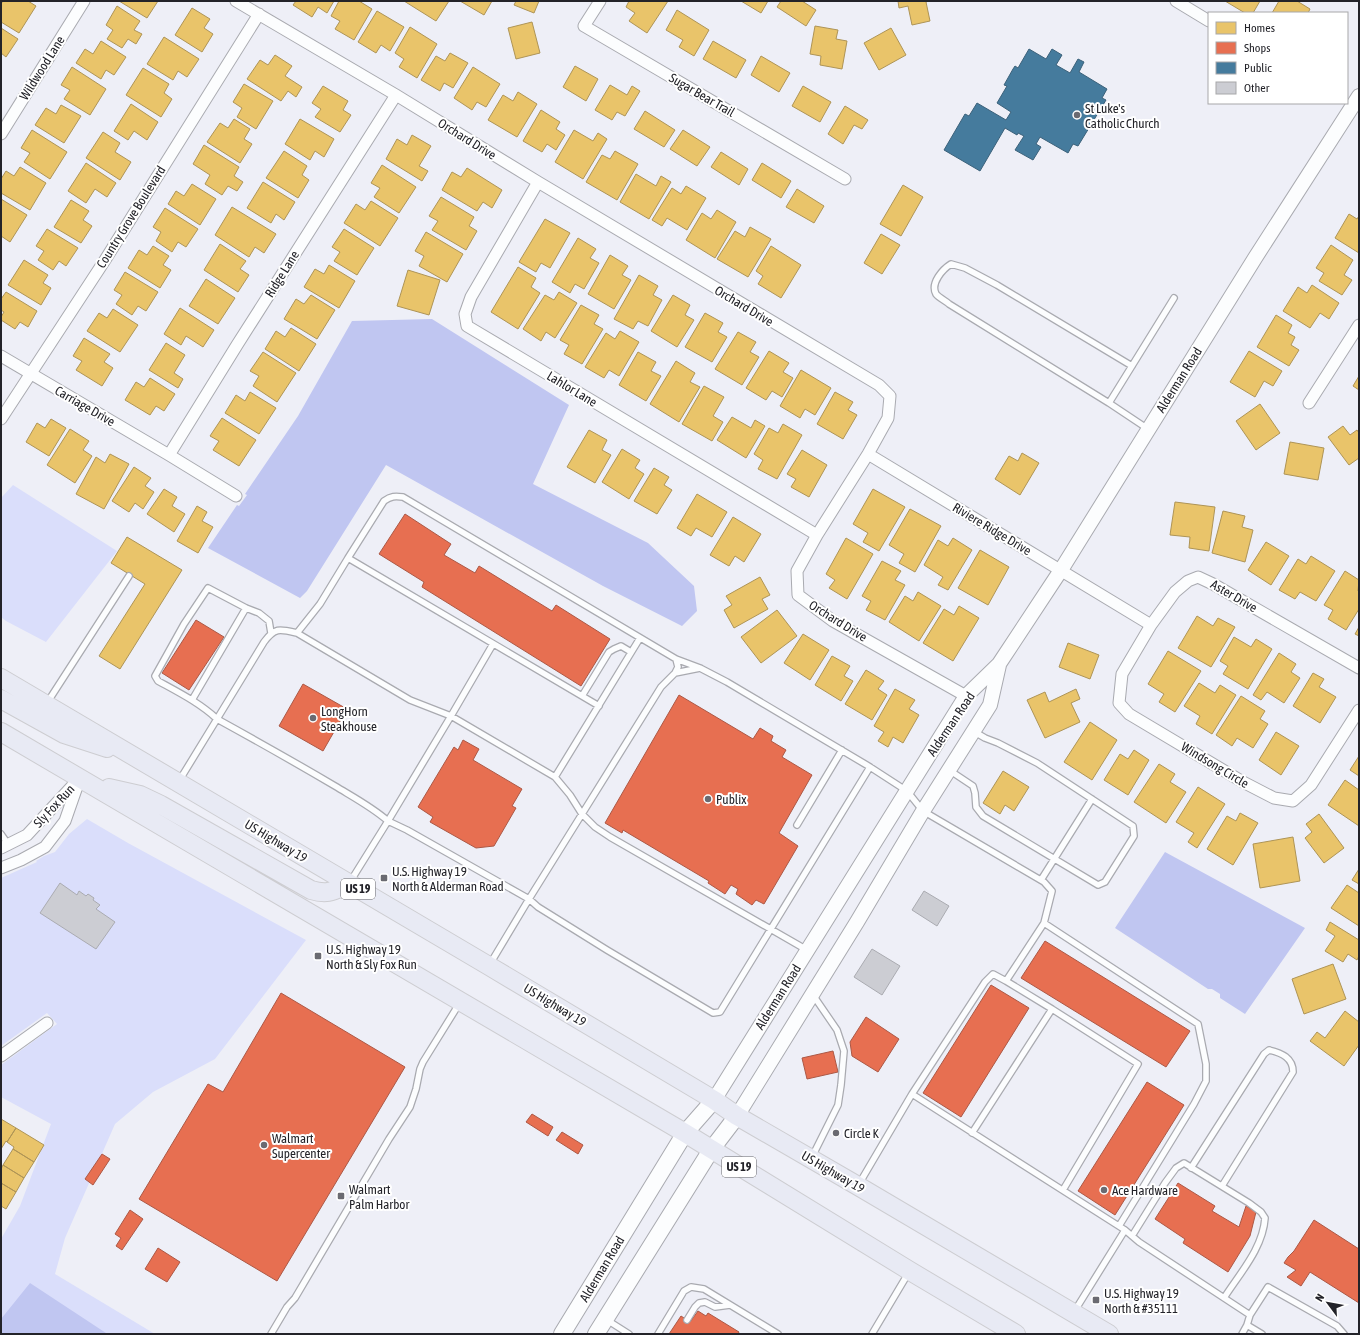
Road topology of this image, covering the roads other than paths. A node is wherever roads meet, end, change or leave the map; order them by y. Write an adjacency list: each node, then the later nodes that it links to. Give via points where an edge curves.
1 (84, 1): 9 (street, Wildwood Lane)
2 (236, 1): 5 (street, Orchard Drive)
3 (600, 1): 10 (street, Sugar Bear Trail, via 584,26)
4 (1176, 1): 6 (street)
5 (258, 14): 7 (street, Orchard Drive); 16 (street, Country Grove Boulevard, via 109,254)
6 (1208, 20)
7 (396, 95): 11 (street, Orchard Drive); 22 (street, Ridge Lane)
8 (1354, 104): 20 (street, Alderman Road)
9 (1, 134)
10 (845, 179)
11 (538, 182): 21 (street, Orchard Drive, via 879,385 890,396 888,418); 24 (street, Lahlor Lane, via 471,297 465,314 467,326)
12 (1174, 298): 15 (lane)
13 (1359, 325): 17 (street)
14 (1, 356): 16 (street, Carriage Drive)
15 (1132, 366): 18 (lane); 18 (lane, via 965,268 951,264 944,268 937,278 936,294 949,304)
16 (30, 373): 19 (street, Country Grove Boulevard); 22 (street, Carriage Drive)
17 (1309, 402)
18 (1108, 403): 20 (lane)
19 (1, 418)
20 (1148, 429): 26 (street, Alderman Road)
21 (868, 454): 24 (street, Orchard Drive); 26 (street, Riviere Ridge Drive)
22 (169, 455): 23 (street, Carriage Drive)
23 (236, 496)
24 (816, 535): 42 (street, Orchard Drive, via 797,571 798,595 833,621)
25 (348, 558): 31 (lane, via 320,604); 32 (lane, via 384,501 390,497 403,497); 33 (lane)
26 (1061, 570): 29 (street); 36 (street, Alderman Road)
27 (129, 576): 45 (lane)
28 (246, 608): 30 (lane, via 259,613 269,621); 44 (lane); 44 (lane, via 208,588 184,624 156,676 158,681)
29 (1151, 625): 38 (street, Aster Drive, via 1175,592 1188,581 1198,577); 47 (street, Windsong Circle, via 1122,674 1119,703 1129,714 1274,798 1293,801 1311,786)
30 (271, 633): 31 (lane); 49 (lane)
31 (297, 633): 48 (lane, via 410,700)
32 (640, 638): 34 (lane); 35 (lane)
33 (493, 644): 41 (lane); 48 (lane)
34 (631, 652): 41 (lane, via 621,646 609,652); 46 (lane)
35 (676, 659): 37 (lane); 39 (lane, via 678,667)
36 (999, 664): 42 (street, Alderman Road); 50 (street, Alderman Road, via 990,705)
37 (700, 668): 39 (lane); 52 (lane)
38 (1359, 668)
39 (675, 673): 62 (lane, via 661,687)
40 (1, 678): 45 (highway, US Highway 19 / US 19)
41 (582, 696): 46 (lane)
42 (966, 696): 59 (street, Alderman Road)
43 (1, 699): 53 (highway, via 64,734)
44 (192, 700): 49 (lane)
45 (46, 705): 53 (highway, US Highway 19 / US 19)
46 (599, 706): 56 (lane)
47 (1359, 710)
48 (451, 716): 56 (lane); 63 (lane)
49 (218, 719): 58 (lane); 63 (lane, via 378,812)
50 (973, 731): 55 (street, Alderman Road); 60 (lane, via 1037,763)
51 (1, 732): 57 (highway, US 19)
52 (842, 750): 54 (lane); 64 (lane)
53 (133, 756): 58 (highway, US Highway 19 / US 19)
54 (870, 767): 59 (lane); 73 (lane)
55 (949, 770): 61 (street, Alderman Road); 67 (lane, via 973,786 976,807 983,816)
56 (555, 777): 62 (lane)
57 (86, 781): 66 (street, Sly Fox Run, via 27,835); 68 (street, Sly Fox Run, via 65,821 45,847); 70 (highway, via 140,795 311,890 332,892); 78 (highway, US 19)
58 (178, 783): 70 (highway, US Highway 19 / US 19)
59 (907, 791): 61 (lane); 74 (street, Alderman Road)
60 (1092, 799): 67 (lane); 67 (lane, via 1133,826 1134,836 1105,882 1098,885)
61 (923, 811): 69 (lane); 77 (street, Alderman Road)
62 (582, 814): 71 (lane); 73 (lane, via 610,837)
63 (388, 822): 70 (lane); 71 (lane, via 407,830)
64 (797, 825)
65 (1, 834): 66 (lane)
66 (4, 846)
67 (1055, 859): 69 (lane)
68 (1, 868)
69 (1041, 880): 72 (lane, via 1052,891)
70 (349, 884): 75 (highway, US Highway 19 / US 19)
71 (529, 899): 73 (lane, via 607,950 713,1013 720,1012); 75 (lane)
72 (1044, 923): 76 (lane); 93 (lane, via 1198,1024 1206,1064 1206,1081)
73 (771, 929): 74 (lane)
74 (807, 950): 83 (street, Alderman Road)
75 (489, 966): 83 (highway, US Highway 19 / US 19)
76 (1006, 981): 79 (lane); 82 (lane, via 994,974 984,982)
77 (812, 995): 84 (street, Alderman Road); 88 (lane, via 837,1030 844,1051 838,1105)
78 (460, 1001): 85 (highway, US 19); 104 (lane, via 423,1062 410,1107)
79 (1052, 1009): 86 (lane); 92 (lane, via 1138,1064)
80 (47, 1023): 81 (street)
81 (1, 1056)
82 (912, 1094): 86 (lane); 90 (lane)
83 (714, 1100): 84 (highway, US Highway 19 / US 19); 85 (main road, Alderman Road)
84 (737, 1116): 87 (main road, Alderman Road); 88 (highway, US Highway 19 / US 19)
85 (685, 1133): 87 (highway, US 19); 105 (main road, Alderman Road)
86 (972, 1133): 92 (lane)
87 (711, 1150): 96 (highway, US 19); 101 (main road, Alderman Road)
88 (811, 1158): 90 (highway, US Highway 19 / US 19)
89 (1191, 1168): 91 (lane); 91 (lane, via 1264,1054 1269,1050 1290,1060 1293,1072); 95 (lane, via 1184,1163 1176,1168)
90 (858, 1186): 99 (highway, US Highway 19 / US 19)
91 (1222, 1186): 97 (lane, via 1249,1203 1265,1218 1258,1246)
92 (1063, 1190): 93 (lane)
93 (1119, 1226): 94 (lane)
94 (1126, 1230): 95 (lane); 99 (lane)
95 (1132, 1236): 97 (lane)
96 (910, 1271): 110 (lane); 111 (highway, US 19)
97 (1224, 1298): 100 (lane)
98 (730, 1305): 102 (lane, via 715,1307 705,1302 700,1303); 108 (lane, via 704,1289 691,1287 684,1291); 109 (lane)
99 (1074, 1313): 112 (highway, US Highway 19 / US 19)
100 (1250, 1315): 103 (lane); 115 (lane, via 1268,1286 1337,1326)
101 (605, 1319): 106 (main road, Alderman Road); 107 (lane)
102 (687, 1320)
103 (1247, 1325): 113 (lane); 114 (lane)
104 (271, 1334)
105 (562, 1334)
106 (596, 1334)
107 (629, 1334)
108 (658, 1334)
109 (778, 1334)
110 (872, 1334)
111 (1016, 1334)
112 (1109, 1334)
113 (1242, 1334)
114 (1262, 1334)
115 (1344, 1334)

